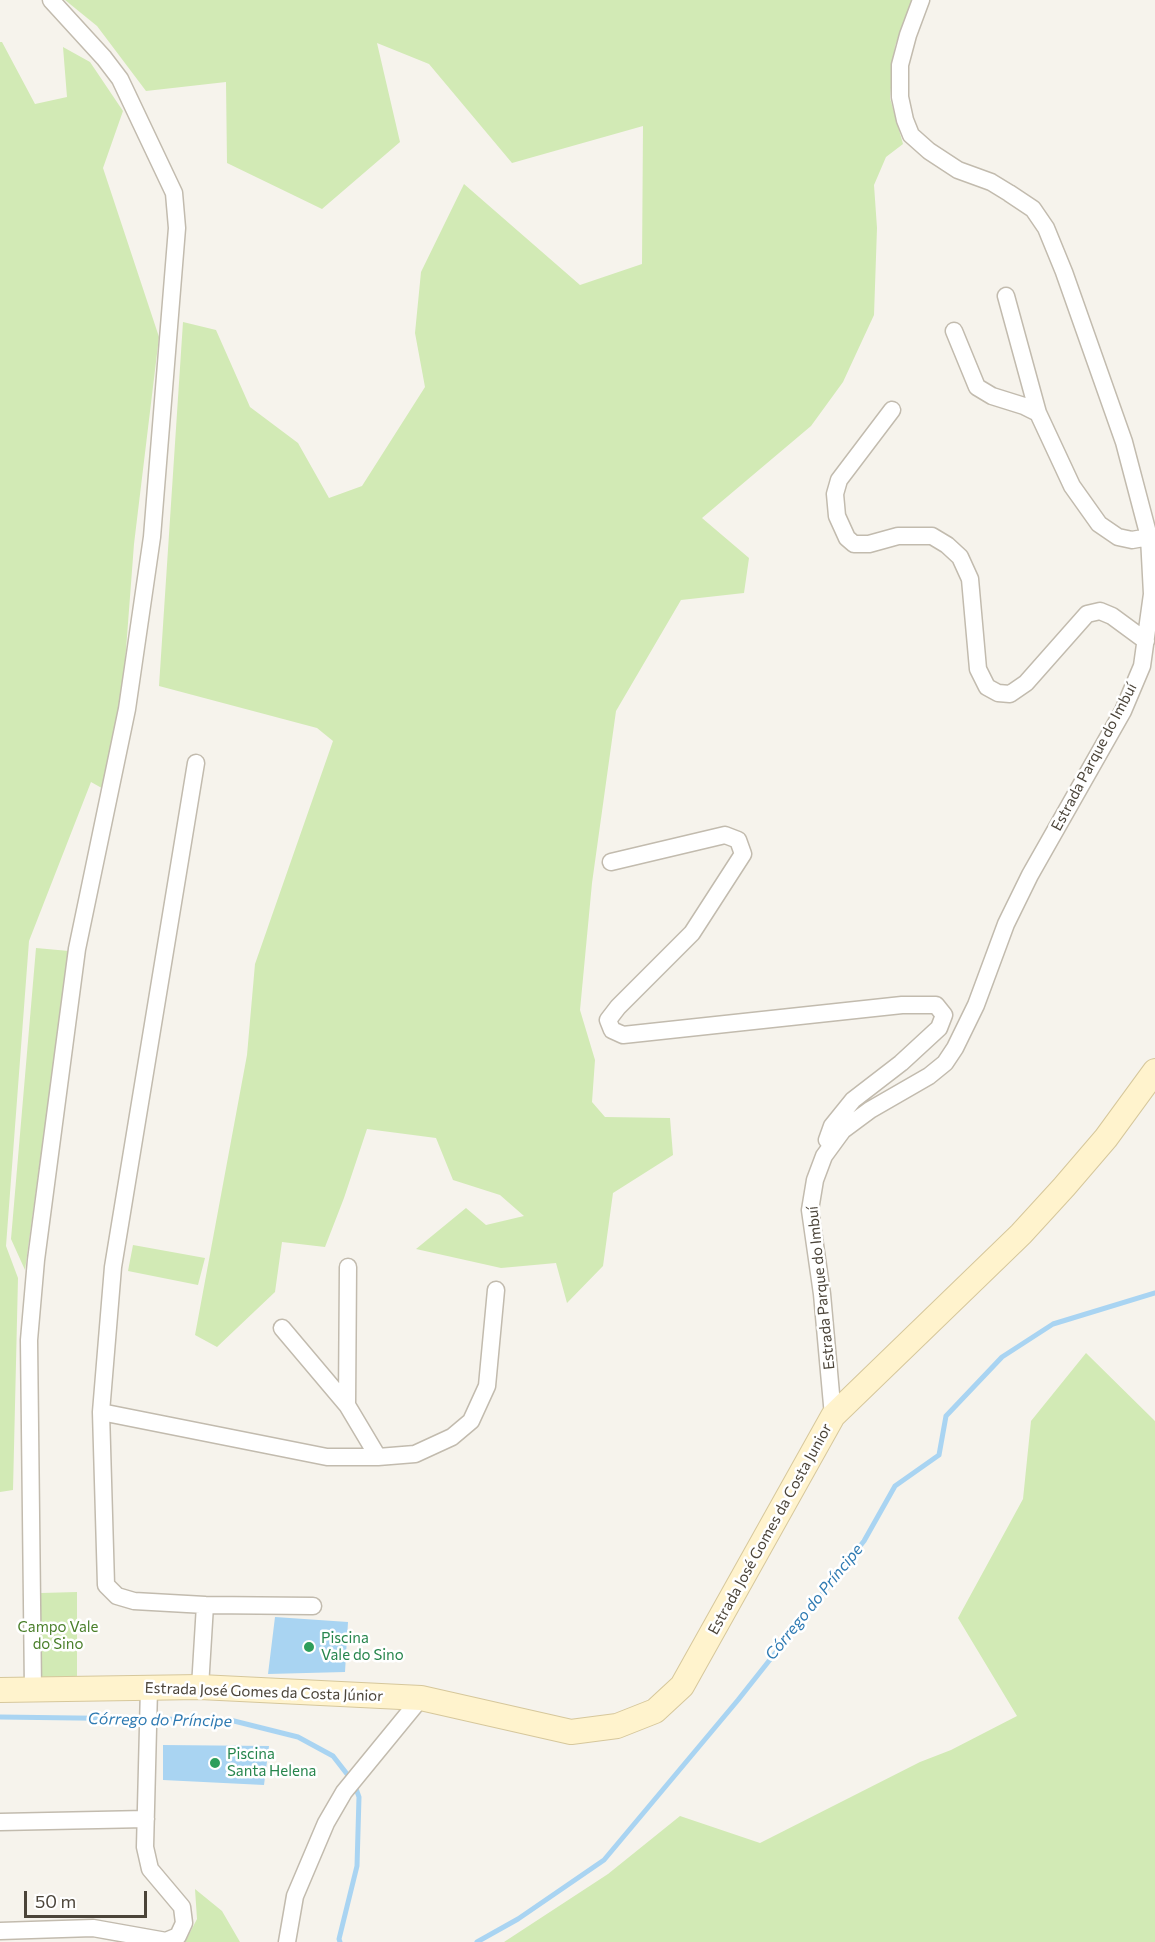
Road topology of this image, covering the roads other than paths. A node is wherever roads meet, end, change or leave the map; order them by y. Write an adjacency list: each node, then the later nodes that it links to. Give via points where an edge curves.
1 (51, 0): 24 (street, via 120,79 174,193 177,228 152,537 127,709 77,949 36,1260 29,1340)
2 (921, 0): 7 (street, Estrada Parque do Imbuí, via 900,65 900,97 911,135 958,170 991,182 1033,209 1046,228 1124,442)
3 (1005, 296): 6 (street)
4 (954, 331): 6 (street, via 977,387)
5 (892, 410): 8 (street, via 839,480 835,494 837,516 847,538 854,543 868,544 898,536 932,536 960,557 970,579 978,669 987,687 1010,694 1026,683 1087,614 1100,611 1112,616)
6 (1038, 413): 7 (street, via 1072,486 1099,524 1118,537)
7 (1149, 537): 8 (street, Estrada Parque do Imbuí, via 1152,594)
8 (1146, 641): 12 (street, Estrada Parque do Imbuí, via 1142,666 1123,711 1030,875 955,1048 929,1076 843,1130)
9 (196, 763): 17 (street, via 113,1267)
10 (611, 862): 12 (street, via 725,835 738,840 743,854 692,933 608,1020 612,1030 623,1035 902,1005 936,1005 944,1016 939,1028 901,1064 853,1100 832,1126)
11 (1155, 1071): 18 (street, Estrada José Gomes da Costa Junior, via 1106,1138 1021,1234)
12 (824, 1156): 18 (street, Estrada Parque do Imbuí, via 810,1210)
13 (348, 1267): 16 (street)
14 (496, 1290): 19 (street, via 487,1386 471,1422 452,1437 416,1454)
15 (282, 1328): 16 (street)
16 (347, 1406): 19 (street)
17 (101, 1412): 19 (street, via 327,1457); 20 (street, via 106,1585 117,1596 134,1601)
18 (833, 1416): 26 (street, Estrada José Gomes da Costa Junior, via 682,1686 655,1711 617,1726 571,1732)
19 (378, 1457)
20 (205, 1605): 21 (street); 22 (street)
21 (313, 1606)
22 (200, 1687): 25 (street, Estrada José Gomes da Costa Júnior); 26 (street, Estrada José Gomes da Costa Júnior)
23 (0, 1690): 24 (street, Estrada José Gomes da Costa Júnior)
24 (33, 1690): 25 (street, Estrada José Gomes da Costa Júnior)
25 (149, 1698): 27 (street)
26 (421, 1698): 30 (street, via 344,1792 326,1823 296,1896)
27 (146, 1819): 28 (street); 29 (street, via 145,1847 150,1869 182,1907 184,1923 177,1936 166,1941 93,1928)
28 (0, 1822)
29 (0, 1931)
30 (287, 1942)

